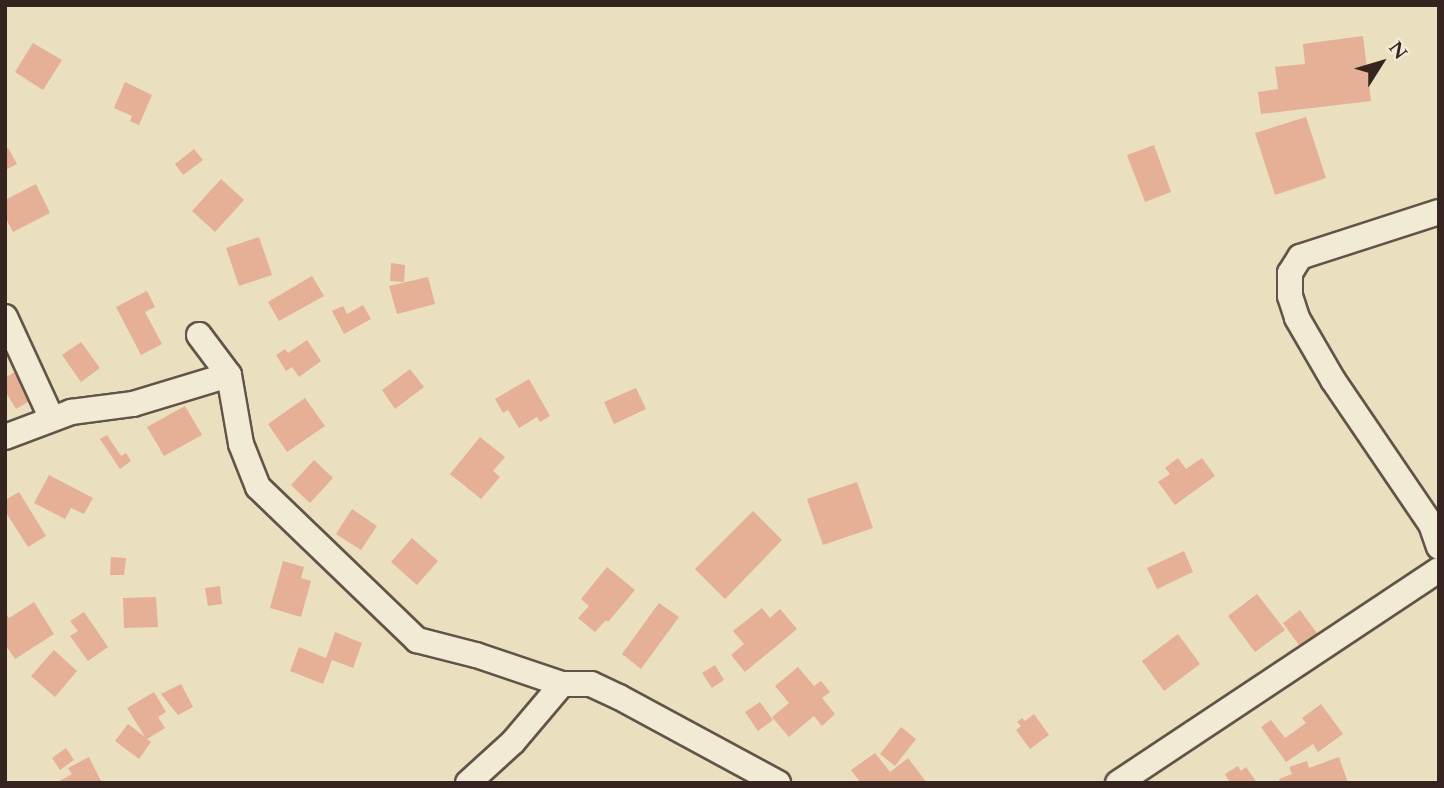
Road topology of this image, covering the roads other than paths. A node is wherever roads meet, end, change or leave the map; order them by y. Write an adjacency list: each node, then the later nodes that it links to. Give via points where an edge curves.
1 (1439, 212): 7 (street, via 1300,257 1290,273 1290,296 1297,318 1333,380 1431,524)
2 (5, 317): 5 (street)
3 (199, 335): 4 (street)
4 (229, 375): 5 (street, via 133,404); 9 (street, via 241,444 258,487 417,640)
5 (52, 419): 6 (street)
6 (5, 437)
7 (1439, 547)
8 (1439, 570): 12 (street)
9 (562, 684): 10 (street, via 513,742); 11 (street, via 591,684)
10 (468, 783)
11 (778, 783)
12 (1118, 783)

